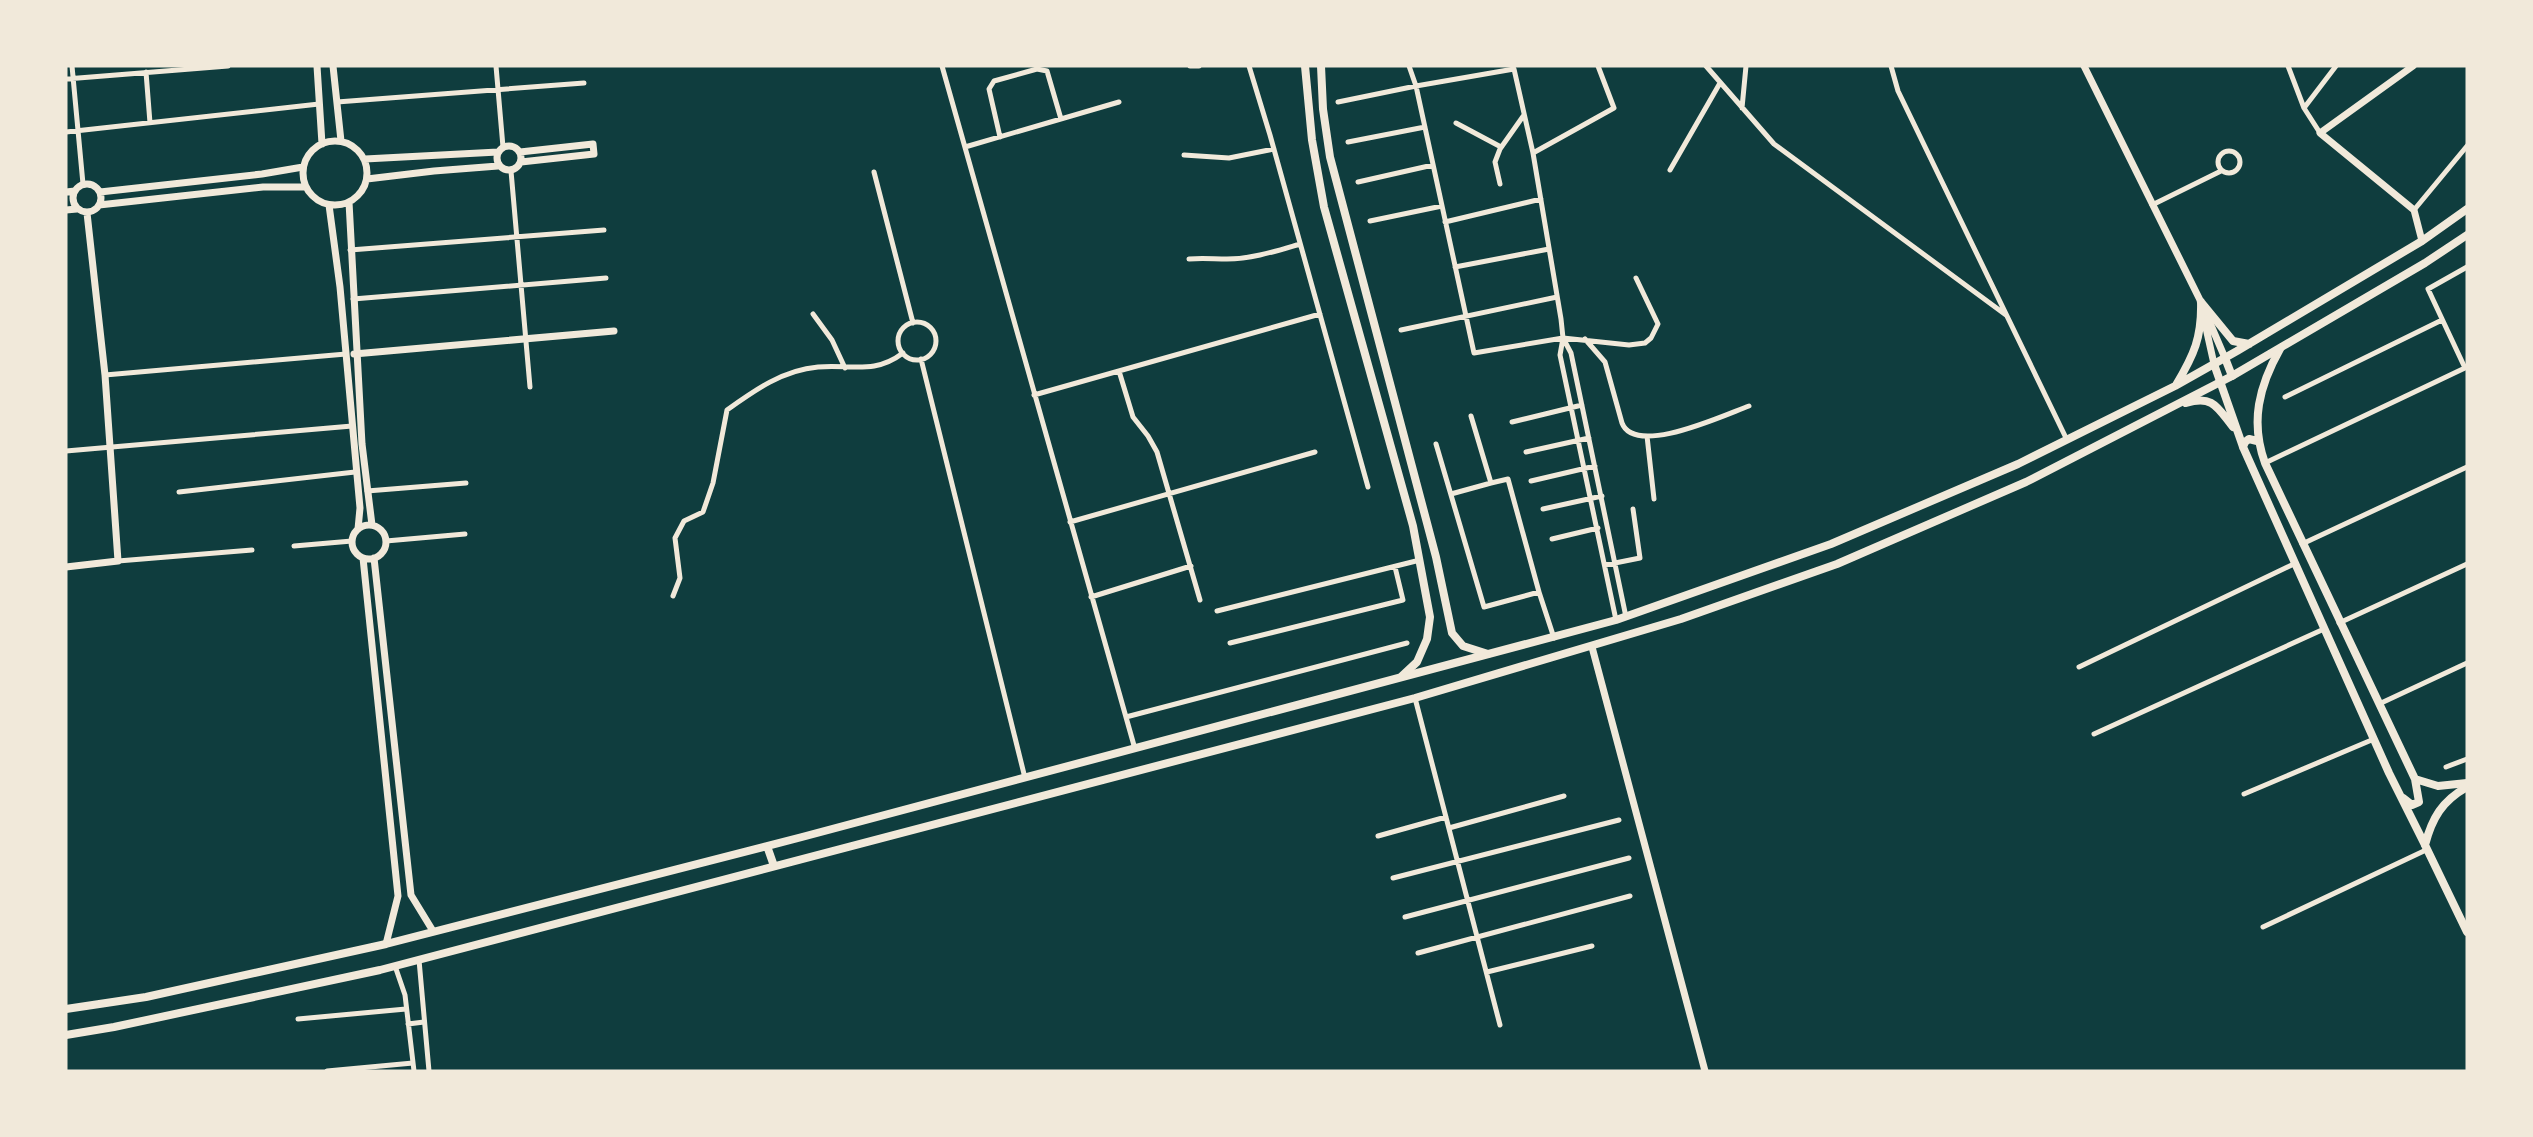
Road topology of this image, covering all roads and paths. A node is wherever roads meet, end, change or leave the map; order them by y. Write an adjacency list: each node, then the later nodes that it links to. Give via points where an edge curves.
1 (72, 66): 23 (street)
2 (228, 66): 22 (street)
3 (317, 66): 32 (street)
4 (333, 66): 29 (street)
5 (496, 66): 28 (street)
6 (942, 66): 48 (street)
7 (1190, 66): 8 (street)
8 (1199, 66)
9 (1249, 66): 50 (street)
10 (1305, 66): 189 (main road, via 1324,207)
11 (1321, 66): 186 (main road, via 1329,157)
12 (1409, 66): 27 (street)
13 (1598, 66): 53 (street, via 1614,108)
14 (1706, 66): 26 (street)
15 (1746, 66): 33 (street)
16 (1891, 66): 112 (street, via 1898,91)
17 (2084, 66): 82 (street)
18 (2288, 66): 34 (street)
19 (2336, 66): 34 (street)
20 (2413, 66): 42 (street)
21 (1514, 68): 27 (street); 35 (street)
22 (146, 72): 23 (street); 37 (street)
23 (73, 78): 24 (street); 40 (street)
24 (66, 79)
25 (584, 83): 28 (street)
26 (1720, 83): 33 (street); 61 (street)
27 (1416, 86): 31 (street); 39 (street)
28 (498, 90): 29 (street); 51 (street)
29 (337, 102): 44 (street)
30 (1119, 102): 36 (street)
31 (1338, 102)
32 (319, 104): 37 (street); 46 (street)
33 (1742, 108): 112 (street, via 1774,144)
34 (2304, 108): 42 (street)
35 (1524, 115): 49 (street); 53 (street)
36 (1061, 119): 43 (street); 43 (street, via 1047,71 1037,69 993,81 989,89)
37 (150, 123): 40 (street)
38 (1456, 123): 49 (street)
39 (1425, 127): 45 (street); 58 (street)
40 (78, 130): 41 (street); 69 (street)
41 (66, 132)
42 (2320, 133): 87 (street)
43 (1000, 137): 48 (street)
44 (341, 141): 46 (street); 56 (street)
45 (1348, 142)
46 (321, 144): 60 (street, via 307,157)
47 (2467, 146): 87 (street)
48 (965, 147): 136 (street)
49 (1501, 147): 71 (street, via 1495,162)
50 (1274, 149): 54 (street, via 1229,158); 95 (street)
51 (500, 150): 52 (street, via 515,147); 55 (street); 59 (street)
52 (520, 152): 57 (street); 57 (street, via 593,144 594,154)
53 (1533, 153): 78 (street)
54 (1184, 155)
55 (433, 156): 56 (street); 62 (street)
56 (365, 159): 67 (street)
57 (521, 162): 63 (street)
58 (1433, 165): 68 (street); 83 (street)
59 (498, 166): 62 (street); 63 (street)
60 (303, 167): 66 (street); 72 (street)
61 (1670, 170)
62 (434, 171): 67 (street)
63 (511, 171): 93 (street)
64 (2222, 171): 64 (street, via 2232,173 2238,168 2240,158 2235,152 2227,150 2218,157); 82 (street)
65 (874, 172): 114 (street)
66 (222, 178): 70 (street); 76 (street)
67 (367, 179): 79 (street, via 364,189)
68 (1358, 182)
69 (83, 184): 73 (street); 75 (street, via 93,185)
70 (163, 184): 75 (street); 77 (street)
71 (1500, 184)
72 (306, 187): 76 (street); 81 (street, via 311,195)
73 (75, 191): 74 (street); 84 (street, via 73,200)
74 (66, 192)
75 (100, 192): 80 (street)
76 (224, 192): 77 (street)
77 (165, 198): 80 (street)
78 (1541, 200): 90 (street); 96 (street)
79 (349, 202): 81 (street); 97 (street)
80 (99, 205): 88 (street)
81 (329, 205): 105 (street)
82 (2152, 205): 108 (street)
83 (1442, 206): 89 (street); 90 (street)
84 (78, 209): 86 (street); 88 (street)
85 (2467, 209): 94 (main road)
86 (66, 210)
87 (2414, 210): 94 (street)
88 (87, 213): 131 (street)
89 (1370, 221)
90 (1445, 222): 99 (street)
91 (604, 230): 93 (street)
92 (2467, 235): 121 (main road)
93 (517, 238): 97 (street); 103 (street)
94 (2422, 241): 120 (main road)
95 (1300, 244): 98 (street, via 1256,256); 110 (street)
96 (1549, 249): 99 (street); 106 (street)
97 (350, 250): 104 (street)
98 (1189, 259)
99 (1455, 267): 111 (street)
100 (2467, 267): 113 (street, via 2428,289)
101 (606, 278): 103 (street)
102 (1636, 278): 118 (street, via 1658,324 1651,338 1629,345)
103 (521, 285): 107 (street); 119 (street)
104 (352, 286): 105 (street); 107 (street)
105 (340, 288): 123 (street)
106 (1557, 297): 111 (street); 117 (street)
107 (353, 299): 124 (street)
108 (2201, 302): 120 (main road, via 2233,341); 125 (street); 127 (street); 134 (main road, via 2198,342)
109 (813, 314): 129 (street, via 832,340)
110 (1320, 314): 130 (street); 165 (street)
111 (1465, 315): 115 (street); 117 (street, via 1474,353)
112 (2007, 315): 149 (street)
113 (2442, 320): 128 (street); 137 (street)
114 (912, 323): 122 (street, via 899,335); 126 (street, via 929,327 935,337 931,353)
115 (1401, 330)
116 (614, 331): 119 (street)
117 (1563, 338): 118 (street); 138 (street, via 1571,353); 141 (street, via 1560,355)
118 (1585, 339): 146 (street, via 1605,362 1624,428 1634,435)
119 (526, 340): 124 (street); 135 (street)
120 (2249, 344): 125 (main road)
121 (2280, 349): 132 (main road); 150 (main road, via 2261,393)
122 (903, 353): 126 (street); 129 (street, via 891,362 870,368)
123 (346, 354): 124 (street); 131 (street); 144 (street)
124 (356, 354): 166 (street)
125 (2225, 358): 127 (main road); 132 (main road)
126 (921, 359): 227 (street)
127 (2214, 364): 133 (main road); 134 (main road)
128 (2466, 367): 157 (street)
129 (845, 368): 199 (street, via 818,367 783,375 727,410 713,483 703,512 684,520 675,538 680,578)
130 (1119, 371): 136 (street); 168 (street, via 1130,411 1153,443)
131 (105, 375): 152 (street)
132 (2232, 376): 133 (main road)
133 (2221, 382): 140 (main road); 145 (main road)
134 (2175, 386): 149 (main road)
135 (530, 387)
136 (1034, 395): 175 (street)
137 (2285, 397)
138 (1582, 405): 141 (street); 147 (street)
139 (1749, 406): 146 (street, via 1695,426)
140 (2175, 406): 145 (main road, via 2198,399 2209,401); 212 (main road, via 2026,482 1837,564)
141 (1571, 408): 143 (street); 148 (street)
142 (1471, 416): 164 (street)
143 (1512, 422)
144 (352, 426): 152 (street); 161 (street)
145 (2236, 431): 153 (main road)
146 (1647, 436): 172 (street)
147 (1589, 438): 148 (street); 158 (street)
148 (1579, 440): 156 (street); 160 (street)
149 (2067, 440): 203 (main road, via 1831,544)
150 (2257, 441): 153 (main road, via 2247,440); 157 (main road)
151 (1436, 444): 169 (street)
152 (110, 447): 154 (street); 190 (street)
153 (2243, 447): 192 (main road)
154 (66, 451)
155 (1315, 452): 168 (street)
156 (1526, 452)
157 (2265, 463): 183 (main road)
158 (1595, 466): 160 (street); 170 (street)
159 (2467, 466): 183 (street)
160 (1584, 468): 162 (street); 171 (street)
161 (356, 472): 167 (street); 178 (street)
162 (1532, 481)
163 (466, 483): 166 (street)
164 (1491, 483): 169 (street); 198 (street, via 1509,479)
165 (1368, 487)
166 (367, 491): 176 (street)
167 (179, 492)
168 (1169, 493): 175 (street); 195 (street)
169 (1451, 494): 198 (street, via 1484,607)
170 (1602, 496): 171 (street); 191 (street)
171 (1591, 499): 173 (street); 177 (street)
172 (1654, 499)
173 (1543, 509)
174 (1633, 509): 191 (street, via 1640,558)
175 (1070, 522): 200 (street)
176 (372, 525): 178 (street); 182 (street, via 384,534)
177 (1598, 528): 180 (street); 194 (street)
178 (358, 529): 181 (street)
179 (465, 534): 182 (street)
180 (1552, 538)
181 (352, 541): 184 (street); 187 (street)
182 (386, 541): 188 (street, via 385,548)
183 (2302, 544): 205 (main road)
184 (294, 546)
185 (252, 550): 190 (street)
186 (1436, 557): 189 (main road); 213 (main road, via 1452,633 1463,646)
187 (363, 558): 188 (street); 209 (street)
188 (374, 558): 207 (street)
189 (1420, 560): 197 (street); 216 (main road, via 1431,617 1427,639 1417,662)
190 (118, 561): 196 (street)
191 (1616, 562): 194 (street); 203 (street)
192 (2296, 563): 206 (main road); 215 (street)
193 (2467, 564): 205 (street)
194 (1605, 565): 204 (street)
195 (1191, 566): 200 (street); 201 (street)
196 (66, 567)
197 (1395, 567): 202 (street); 210 (street, via 1403,600)
198 (1539, 592): 208 (street)
199 (674, 596)
200 (1091, 597): 219 (street)
201 (1200, 600)
202 (1217, 611)
203 (1626, 617): 204 (main road)
204 (1616, 620): 208 (main road)
205 (2339, 623): 218 (main road)
206 (2324, 629): 220 (street); 221 (main road)
207 (384, 638): 209 (street); 224 (street)
208 (1554, 638): 213 (main road)
209 (372, 639): 223 (street)
210 (1230, 643)
211 (1407, 644): 219 (street)
212 (1593, 647): 217 (main road); 270 (street)
213 (1493, 654): 216 (main road)
214 (2467, 663): 218 (street)
215 (2079, 667)
216 (1396, 680): 222 (main road)
217 (1414, 698): 233 (street); 243 (main road)
218 (2379, 704): 228 (main road)
219 (1126, 717): 222 (street)
220 (2094, 734)
221 (2374, 739): 230 (street); 231 (main road)
222 (1135, 748): 227 (main road)
223 (384, 758): 224 (street); 237 (street)
224 (397, 758): 238 (street)
225 (2467, 759): 226 (street)
226 (2446, 767)
227 (1025, 778): 239 (main road)
228 (2415, 779): 229 (main road, via 2438,786); 231 (main road, via 2418,803 2409,804)
229 (2467, 785): 240 (main road, via 2435,816)
230 (2244, 794)
231 (2400, 795): 240 (main road)
232 (1564, 796): 235 (street)
233 (1446, 817): 235 (street); 236 (street)
234 (1619, 820): 242 (street)
235 (1449, 828): 242 (street)
236 (1378, 836)
237 (393, 844): 238 (street); 253 (street, via 398,896)
238 (405, 844): 250 (street, via 411,895)
239 (767, 846): 243 (main road); 250 (main road)
240 (2426, 848): 248 (main road); 249 (street)
241 (1629, 858): 246 (street)
242 (1458, 863): 244 (street); 246 (street)
243 (774, 866): 256 (main road)
244 (1393, 878)
245 (1630, 896): 252 (street)
246 (1468, 901): 247 (street); 252 (street)
247 (1405, 917)
248 (2464, 921): 251 (main road)
249 (2262, 927)
250 (433, 931): 253 (main road)
251 (2467, 933)
252 (1478, 938): 255 (street); 258 (street)
253 (386, 944): 260 (main road, via 146,997)
254 (1592, 946): 258 (street)
255 (1418, 953)
256 (419, 960): 257 (main road); 262 (street)
257 (395, 966): 259 (street); 265 (main road)
258 (1486, 972): 264 (street)
259 (406, 1009): 261 (street); 263 (street)
260 (66, 1010)
261 (298, 1019)
262 (424, 1022): 263 (street); 269 (street)
263 (408, 1024): 266 (street)
264 (1500, 1025)
265 (66, 1035)
266 (413, 1063): 267 (street); 268 (street)
267 (327, 1071)
268 (414, 1071)
269 (429, 1071)
270 (1705, 1071)

